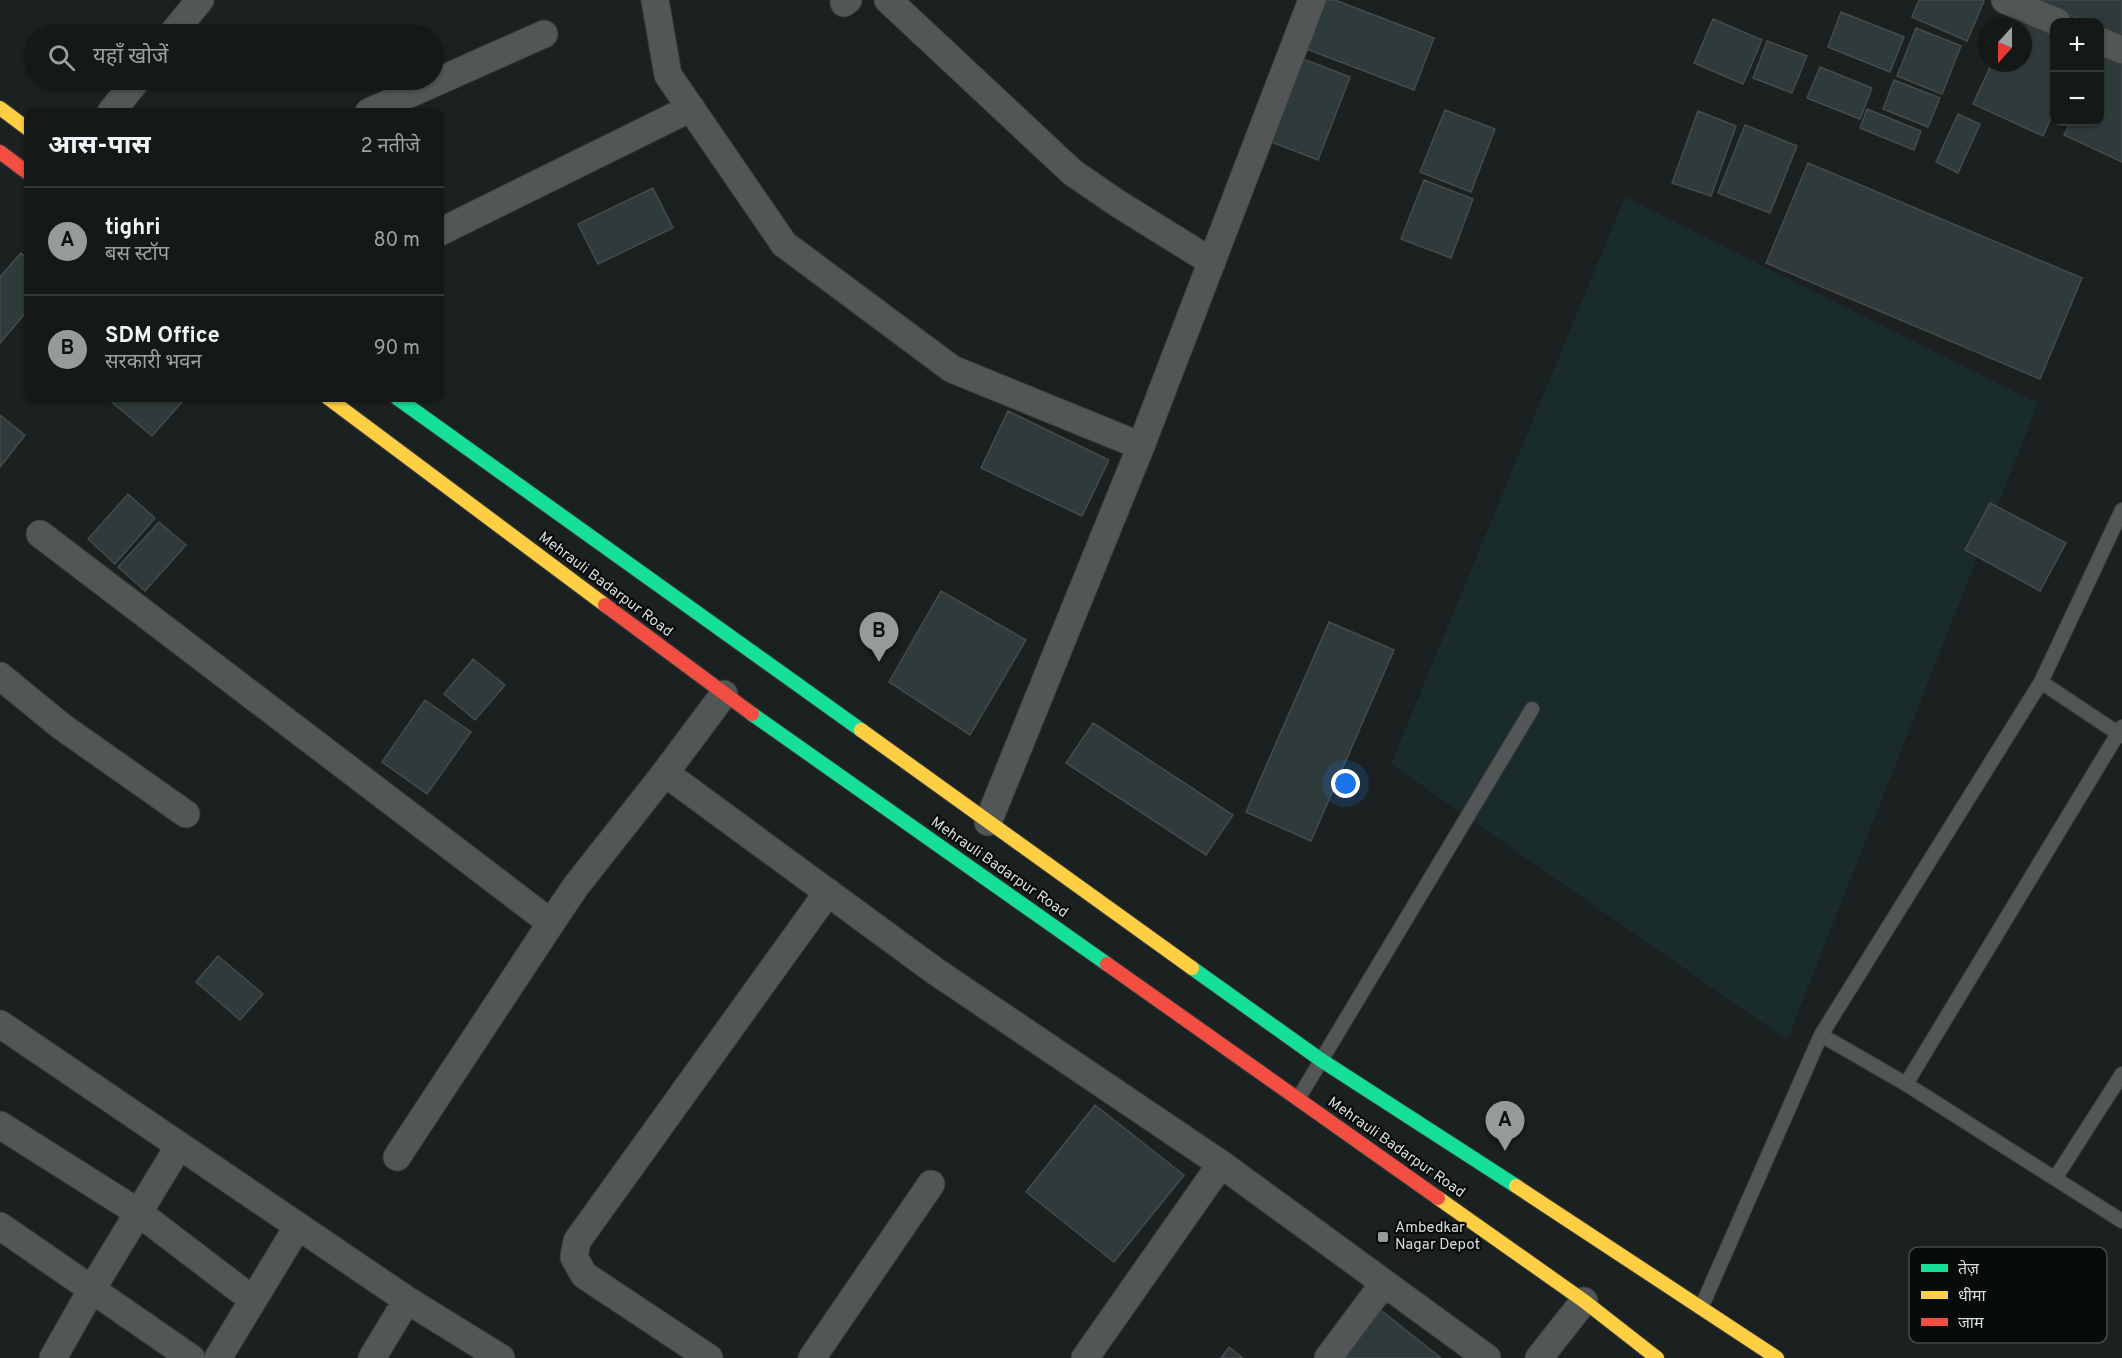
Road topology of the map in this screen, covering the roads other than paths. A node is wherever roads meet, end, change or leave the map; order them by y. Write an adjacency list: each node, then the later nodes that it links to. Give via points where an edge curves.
1 (200, 0): 7 (street)
2 (655, 0): 17 (street, via 668,75)
3 (888, 0): 22 (street, via 1072,172)
4 (1312, 0): 22 (street)
5 (2005, 0): 6 (street)
6 (2050, 19)
7 (180, 24)
8 (544, 34): 11 (street)
9 (2104, 43): 10 (street)
10 (2122, 50)
11 (444, 79)
12 (130, 90): 15 (street)
13 (418, 90): 16 (street)
14 (0, 108): 18 (main road)
15 (118, 108)
16 (378, 108)
17 (691, 108): 21 (street); 25 (street, via 784,244 797,254 952,369)
18 (24, 126)
19 (0, 152): 20 (main road)
20 (24, 170)
21 (444, 230)
22 (1212, 262): 25 (street)
23 (334, 402): 30 (main road, Mehrauli Badarpur Road, via 503,521)
24 (403, 402): 35 (main road, Mehrauli Badarpur Road, via 523,494)
25 (1141, 446): 35 (street)
26 (2122, 510): 29 (lane)
27 (40, 534): 37 (street)
28 (0, 676): 34 (street, via 61,726)
29 (2041, 682): 32 (lane); 39 (lane)
30 (724, 694): 33 (street); 43 (main road, Mehrauli Badarpur Road)
31 (1532, 709): 40 (lane)
32 (2121, 732): 42 (lane)
33 (665, 773): 36 (street); 37 (street)
34 (186, 814)
35 (988, 822): 40 (main road, Mehrauli Badarpur Road)
36 (828, 892): 47 (street, via 935,971); 65 (street, via 577,1241 574,1257 584,1275)
37 (551, 923): 46 (street)
38 (0, 1024): 45 (street)
39 (1821, 1035): 42 (lane); 59 (lane)
40 (1321, 1060): 43 (lane); 59 (main road, Mehrauli Badarpur Road)
41 (2122, 1074): 48 (lane)
42 (1906, 1084): 48 (lane)
43 (1298, 1099): 58 (main road, Mehrauli Badarpur Road)
44 (0, 1125): 50 (street)
45 (179, 1146): 50 (street); 53 (street)
46 (397, 1157)
47 (1221, 1164): 54 (street); 67 (street)
48 (2056, 1177): 51 (lane)
49 (931, 1184): 66 (street)
50 (138, 1213): 55 (street); 56 (street)
51 (2122, 1221)
52 (0, 1226): 55 (street)
53 (298, 1226): 56 (street); 57 (street)
54 (1384, 1283): 68 (street); 69 (street)
55 (92, 1289): 60 (street); 61 (street)
56 (253, 1300): 62 (street)
57 (407, 1300): 63 (street); 64 (street)
58 (1584, 1301): 70 (street); 71 (main road, Mehrauli Badarpur Road)
59 (1701, 1308): 72 (main road)
60 (53, 1358)
61 (191, 1358)
62 (218, 1358)
63 (372, 1358)
64 (501, 1358)
65 (709, 1358)
66 (812, 1358)
67 (1085, 1358)
68 (1328, 1358)
69 (1487, 1358)
70 (1539, 1358)
71 (1657, 1358)
72 (1777, 1358)

